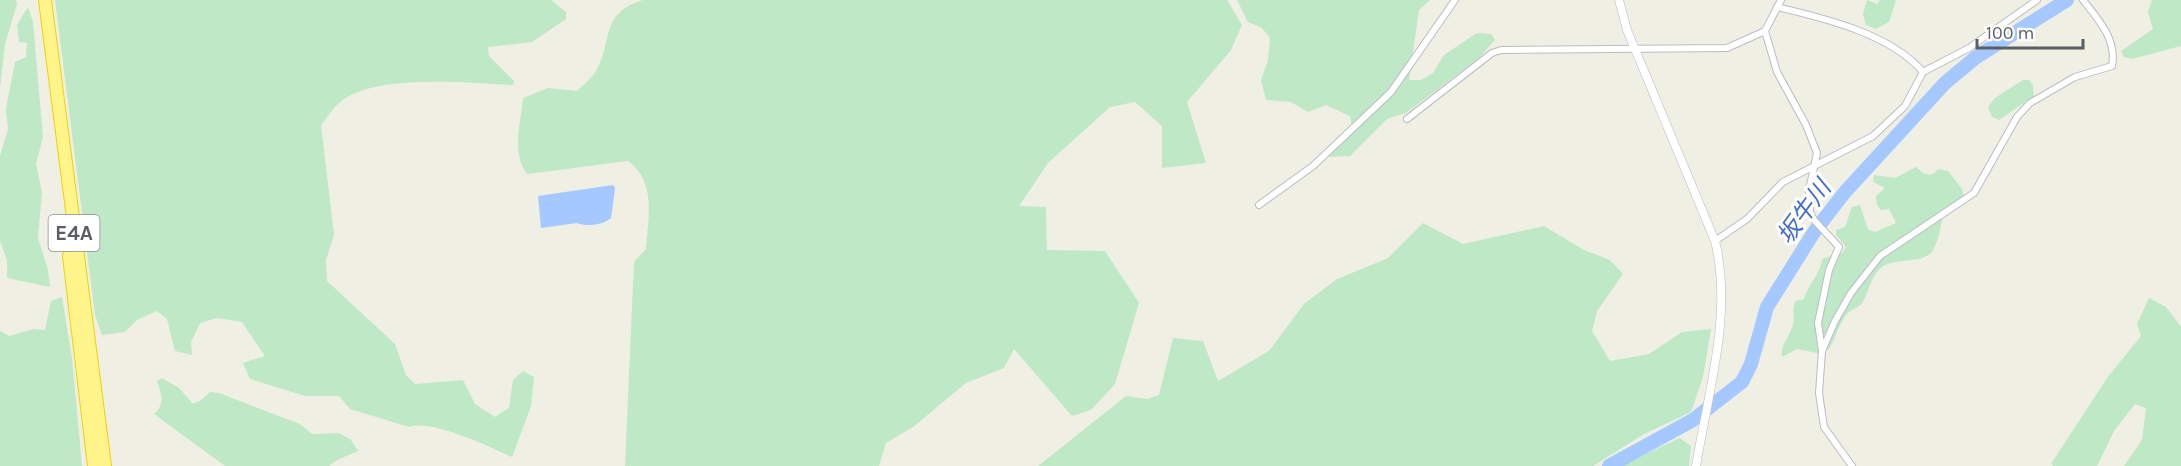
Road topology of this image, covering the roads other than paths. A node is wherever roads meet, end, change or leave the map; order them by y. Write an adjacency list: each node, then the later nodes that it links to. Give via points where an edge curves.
1 (38, 0): 17 (highway, E4A)
2 (45, 0): 18 (highway, E4A)
3 (1455, 0): 14 (street, via 1391,92 1313,166)
4 (1619, 0): 10 (street)
5 (1781, 0): 8 (street)
6 (2037, 0): 11 (street, via 1969,48)
7 (2083, 0): 16 (street, via 2110,39 2114,52 2112,66 2075,76 2030,103 2017,117 1974,193 1880,256 1866,271 1835,321)
8 (1777, 7): 9 (street); 11 (street, via 1871,36 1891,46)
9 (1765, 31): 10 (street, via 1726,48); 13 (street, via 1782,84 1813,140 1817,153)
10 (1634, 48): 12 (street, via 1501,50); 15 (street)
11 (1923, 72): 13 (street, via 1899,114 1873,136)
12 (1407, 119)
13 (1813, 168): 15 (street, via 1783,182 1747,219); 16 (street, via 1810,212 1839,247 1828,270 1818,323)
14 (1259, 205)
15 (1715, 241): 19 (street, via 1721,266 1722,303)
16 (1822, 351): 20 (street, via 1819,393 1824,427)
17 (94, 466)
18 (105, 466)
19 (1696, 466)
20 (1852, 466)

